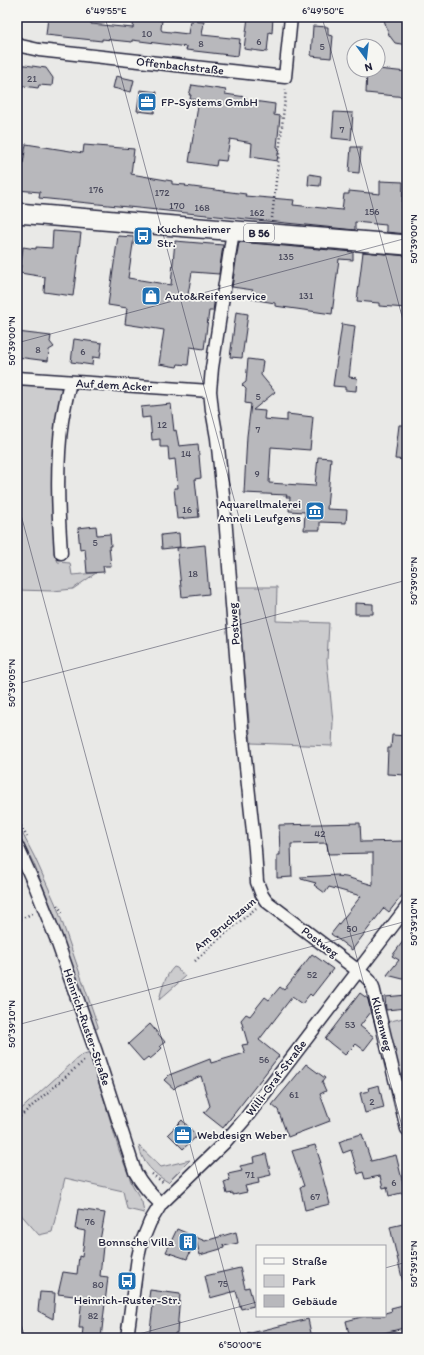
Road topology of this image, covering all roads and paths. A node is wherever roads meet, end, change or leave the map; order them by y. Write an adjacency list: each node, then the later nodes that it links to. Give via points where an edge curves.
1 (291, 17): 3 (street)
2 (17, 44): 3 (street, Offenbachstraße, via 39,50)
3 (285, 77): 6 (path, via 287,85)
4 (17, 213): 5 (main road, B 56)
5 (233, 231): 6 (main road, B 56); 10 (street, Postweg)
6 (270, 234): 7 (main road, B 56)
7 (407, 245)
8 (17, 378): 9 (street, Auf dem Acker)
9 (70, 382): 10 (street, Auf dem Acker); 11 (street, via 62,423 58,479)
10 (210, 391): 13 (street, Postweg, via 224,504 257,882)
11 (61, 553)
12 (17, 846): 14 (street, Heinrich-Ruster-Straße)
13 (266, 901): 17 (path, Am Bruchzaun, via 249,912); 18 (street, Postweg)
14 (44, 907): 16 (path); 19 (street, Heinrich-Ruster-Straße)
15 (407, 907): 18 (street, Willi-Graf-Straße)
16 (17, 921)
17 (195, 961)
18 (358, 971): 21 (street, Klusenweg, via 373,987); 22 (street, Willi-Graf-Straße, via 245,1119)
19 (96, 1052): 20 (path); 22 (street, Heinrich-Ruster-Straße, via 135,1172 143,1186)
20 (17, 1120)
21 (407, 1129)
22 (161, 1204): 23 (street, Willi-Graf-Straße, via 141,1244)
23 (127, 1338)

